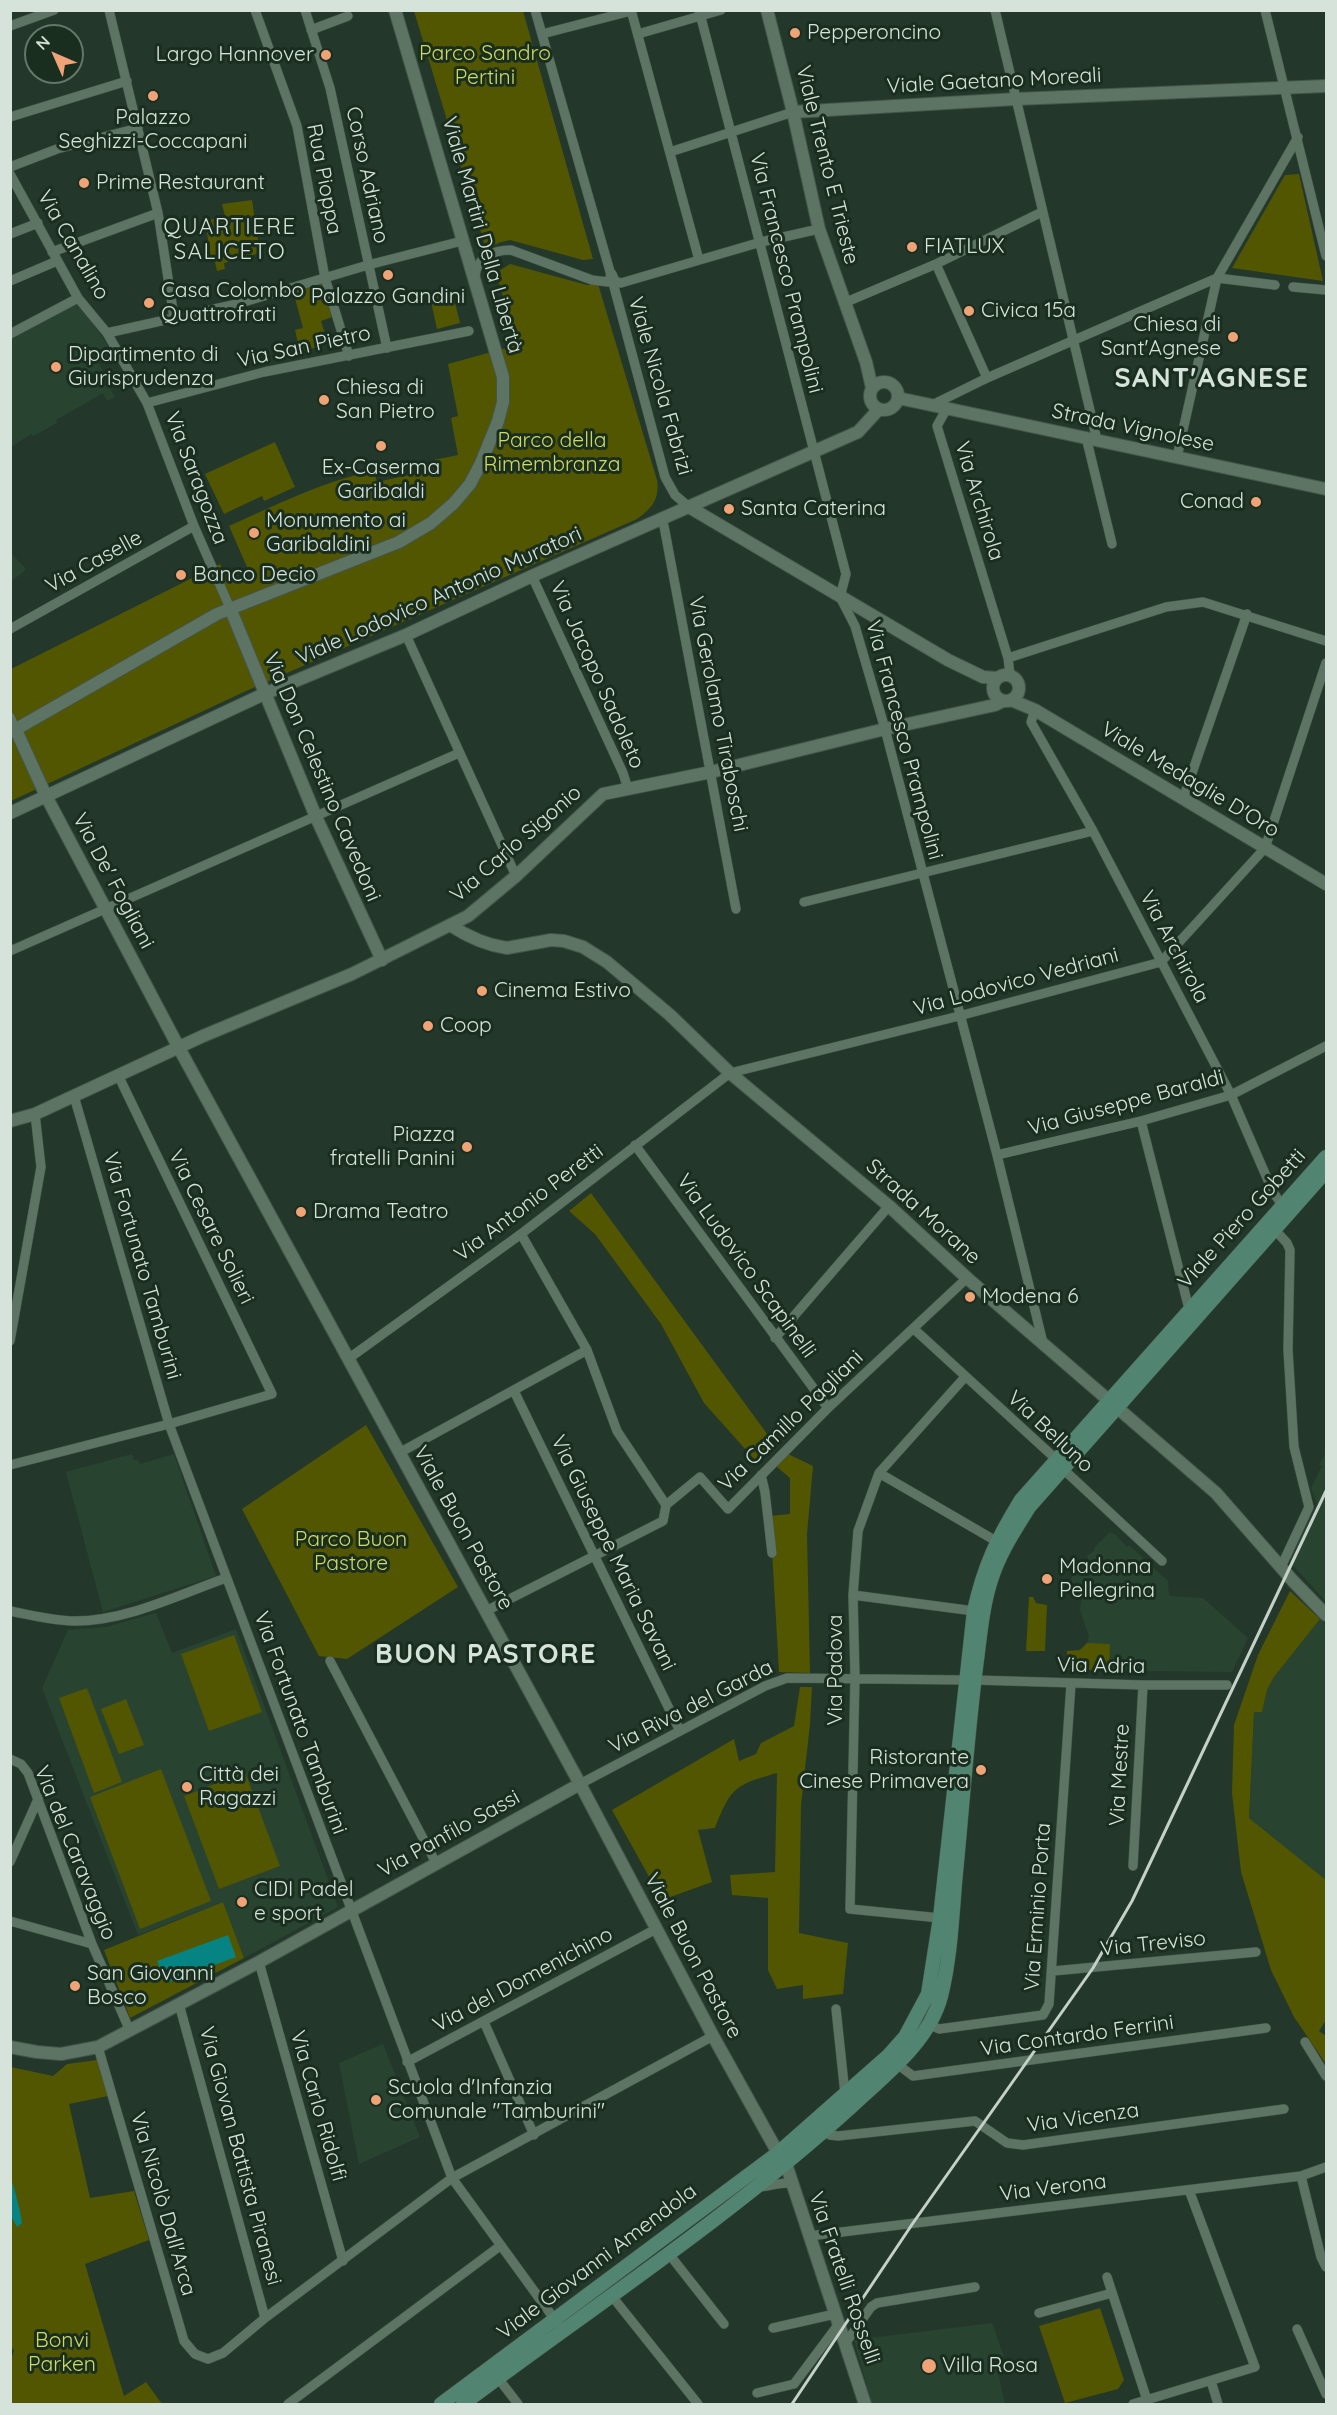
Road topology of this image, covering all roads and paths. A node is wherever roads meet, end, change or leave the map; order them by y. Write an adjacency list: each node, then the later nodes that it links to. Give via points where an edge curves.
1 (54, 10): 14 (street)
2 (109, 10): 18 (street)
3 (255, 10): 44 (street, Rua Pioppa, via 297,126)
4 (305, 10): 15 (street, Corso Adriano)
5 (395, 10): 35 (street, Viale Martiri Della Libertà)
6 (535, 10): 17 (street, Viale Nicola Fabrizi)
7 (721, 10): 12 (street)
8 (767, 10): 22 (street, Viale Trento E Trieste)
9 (995, 10): 21 (street)
10 (1265, 10): 20 (street)
11 (631, 11): 16 (street); 17 (street)
12 (700, 13): 16 (street); 25 (street, Via Francesco Prampolini)
13 (348, 16): 15 (street)
14 (10, 26)
15 (312, 30): 42 (street, Corso Adriano, via 330,88)
16 (638, 33): 27 (street)
17 (542, 34): 43 (street, Viale Nicola Fabrizi)
18 (127, 81): 23 (street); 24 (street)
19 (1326, 86): 20 (street, Viale Gaetano Moreali)
20 (1284, 87): 21 (street, Viale Gaetano Moreali); 26 (street)
21 (1016, 99): 22 (street, Viale Gaetano Moreali); 30 (street)
22 (793, 112): 25 (street, Viale Gaetano Moreali); 33 (street, Viale Trento E Trieste)
23 (10, 117)
24 (138, 128): 28 (street, via 64,147); 31 (street)
25 (731, 134): 27 (street, Viale Gaetano Moreali); 36 (street, Via Francesco Prampolini)
26 (1298, 137): 38 (street); 45 (street)
27 (670, 152): 39 (street)
28 (10, 167)
29 (10, 174): 32 (street, Via Canalino)
30 (1042, 212): 41 (street); 57 (street)
31 (158, 213): 37 (street); 53 (street)
32 (38, 223): 34 (street); 37 (street, Via Canalino)
33 (819, 229): 36 (street); 52 (street, Viale Trento E Trieste)
34 (10, 234)
35 (462, 241): 42 (street); 47 (street, Viale Martiri Della Libertà)
36 (761, 242): 39 (street); 70 (street, Via Francesco Prampolini)
37 (52, 252): 40 (street, Via Canalino)
38 (1326, 256)
39 (699, 260): 43 (street, Viale Nicola Fabrizi, via 621,283 615,281)
40 (57, 261): 46 (street); 51 (street, Via Canalino)
41 (936, 264): 52 (street); 61 (street)
42 (368, 266): 44 (street); 58 (street, Corso Adriano)
43 (610, 271): 47 (street, via 608,282 592,280 518,251 505,250 480,261); 73 (street, Viale Nicola Fabrizi, via 665,477 675,495)
44 (325, 278): 53 (street, via 237,304); 59 (street, Rua Pioppa)
45 (1217, 278): 48 (street); 57 (street); 71 (street)
46 (10, 281)
47 (474, 282): 79 (street, Viale Martiri Della Libertà, via 503,377 503,402 491,441 470,484 431,523 399,542)
48 (1275, 285)
49 (1293, 287): 50 (street)
50 (1326, 290)
51 (78, 298): 55 (street, Via Canalino); 56 (street)
52 (844, 303): 60 (street, Viale Trento E Trieste)
53 (174, 317): 55 (street)
54 (468, 331): 58 (street, Via San Pietro)
55 (107, 333): 65 (street, Via Saragozza)
56 (10, 334)
57 (1072, 341): 61 (street); 69 (street)
58 (387, 348): 59 (street, Via San Pietro)
59 (349, 356): 65 (street, Via San Pietro, via 264,372)
60 (867, 362): 62 (street, Viale Trento E Trieste); 63 (street, Viale Trento E Trieste)
61 (987, 378): 66 (street)
62 (888, 382): 63 (street); 64 (street, via 895,387)
63 (872, 388): 68 (street, via 871,401)
64 (898, 398): 66 (street); 68 (street, Viale Lodovico Antonio Muratori, via 891,408)
65 (147, 403): 74 (street, Via Saragozza)
66 (932, 405): 67 (street, Strada Vignolese)
67 (947, 408): 69 (street, Strada Vignolese); 84 (street, Via Archirola, via 937,426)
68 (879, 409): 70 (street, Viale Lodovico Antonio Muratori, via 858,432)
69 (1092, 439): 71 (street, Strada Vignolese); 76 (street)
70 (813, 452): 73 (street, Viale Lodovico Antonio Muratori); 78 (street, Via Francesco Prampolini, via 846,574)
71 (1177, 457): 72 (street, Strada Vignolese)
72 (1326, 489)
73 (689, 507): 77 (street, Viale Lodovico Antonio Muratori); 78 (street)
74 (194, 526): 79 (street, Via Saragozza); 81 (street, Via Caselle)
75 (664, 526): 97 (street, Via Gerolamo Tiraboschi)
76 (1112, 544)
77 (532, 576): 82 (street, Viale Lodovico Antonio Muratori); 98 (street, Via Jacopo Sadoleto)
78 (840, 597): 87 (street); 94 (street, Via Francesco Prampolini, via 855,626)
79 (230, 608): 89 (street, Via Don Celestino Cavedoni); 95 (street, Viale Martiri Della Libertà)
80 (1247, 614): 83 (street); 84 (street, via 1203,602 1166,607); 100 (street)
81 (10, 629)
82 (406, 635): 89 (street, Viale Lodovico Antonio Muratori); 96 (street)
83 (1326, 641)
84 (1008, 658): 86 (street, Via Archirola)
85 (1326, 663): 104 (street)
86 (1010, 675): 87 (street); 88 (street)
87 (994, 685): 90 (street, via 998,698); 91 (street, Via Carlo Sigonio, via 988,698)
88 (1019, 689): 90 (street); 92 (street, Viale Medaglie D'Oro)
89 (264, 694): 99 (street, Viale Lodovico Antonio Muratori); 102 (street, Via Don Celestino Cavedoni)
90 (1007, 700): 91 (street, Via Carlo Sigonio); 92 (street, Viale Medaglie D'Oro)
91 (972, 710): 94 (street, Via Carlo Sigonio)
92 (1035, 710): 100 (street, Viale Medaglie D'Oro); 103 (street, Via Archirola, via 1031,722)
93 (10, 717): 95 (street)
94 (885, 729): 97 (street, Via Carlo Sigonio); 105 (street, Via Francesco Prampolini)
95 (13, 731): 99 (street, Via De' Fogliani)
96 (459, 753): 102 (street); 106 (street)
97 (711, 772): 98 (street, Via Carlo Sigonio); 110 (street, Via Gerolamo Tiraboschi)
98 (628, 789): 106 (street, Via Carlo Sigonio, via 603,794)
99 (46, 796): 101 (street, Viale Lodovico Antonio Muratori); 109 (street, Via De' Fogliani)
100 (1183, 799): 104 (street, Viale Medaglie D'Oro)
101 (10, 813)
102 (316, 817): 109 (street); 113 (street, Via Don Celestino Cavedoni)
103 (1093, 831): 105 (street); 114 (street, Via Archirola)
104 (1265, 848): 107 (street, Viale Medaglie D'Oro); 114 (street)
105 (921, 872): 108 (street); 115 (street, Via Francesco Prampolini)
106 (516, 876): 111 (street, Via Carlo Sigonio)
107 (1326, 884)
108 (804, 902)
109 (106, 909): 112 (street); 117 (street, Via De' Fogliani)
110 (736, 909)
111 (450, 926): 113 (street, Via Carlo Sigonio); 118 (street, Strada Morane, via 500,947 551,940 583,947 655,1002)
112 (10, 951)
113 (382, 960): 117 (street, Via Carlo Sigonio)
114 (1161, 962): 115 (street, Via Lodovico Vedriani); 120 (street, Via Archirola)
115 (959, 1016): 118 (street, Via Lodovico Vedriani); 126 (street, Via Francesco Prampolini)
116 (1326, 1046): 120 (street, Via Giuseppe Baraldi)
117 (179, 1048): 119 (street, Via Carlo Sigonio); 141 (street, Viale Buon Pastore)
118 (729, 1073): 125 (street, Via Antonio Peretti); 130 (street, Strada Morane)
119 (118, 1075): 121 (street, Via Carlo Sigonio); 146 (street, Via Cesare Solieri, via 272,1394)
120 (1231, 1095): 124 (street, Via Giuseppe Baraldi); 129 (street, Via Archirola)
121 (74, 1096): 122 (street, Via Carlo Sigonio); 146 (street, Via Fortunato Tamburini)
122 (35, 1114): 123 (street, Via Carlo Sigonio); 134 (street, via 40,1167)
123 (10, 1121)
124 (1141, 1121): 126 (street, Via Giuseppe Baraldi); 135 (street)
125 (635, 1145): 132 (street, Via Antonio Peretti); 137 (street, Via Ludovico Scapinelli)
126 (997, 1155): 139 (street, Via Francesco Prampolini)
127 (1326, 1157): 129 (main road, Viale Piero Gobetti)
128 (1326, 1171): 131 (main road, Viale Piero Gobetti)
129 (1282, 1205): 135 (main road, Viale Piero Gobetti)
130 (889, 1206): 133 (street, Strada Morane); 137 (street)
131 (1275, 1230): 135 (main road, Viale Piero Gobetti); 157 (street, via 1290,1250 1288,1350 1293,1446 1309,1508)
132 (521, 1234): 140 (street); 141 (street, Via Antonio Peretti)
133 (967, 1278): 136 (street, Via Camillo Pagliani); 139 (street, Strada Morane)
134 (14, 1300): 138 (street)
135 (1194, 1313): 144 (main road, Viale Piero Gobetti)
136 (914, 1329): 142 (street, Via Belluno); 145 (street, Via Camillo Pagliani)
137 (775, 1338): 145 (street, Via Ludovico Scapinelli)
138 (10, 1341)
139 (1043, 1343): 144 (street, Strada Morane)
140 (587, 1350): 143 (street); 152 (street, via 617,1431)
141 (348, 1359): 147 (street, Viale Buon Pastore)
142 (965, 1377): 148 (street, Via Belluno); 150 (street, Via Padova)
143 (514, 1391): 147 (street); 155 (street, Via Giuseppe Maria Savani)
144 (1113, 1403): 148 (main road, Viale Piero Gobetti); 157 (street, Strada Morane, via 1216,1492)
145 (828, 1408): 151 (street, Via Camillo Pagliani)
146 (169, 1424): 149 (street); 158 (street, Via Fortunato Tamburini)
147 (399, 1454): 161 (street, Viale Buon Pastore)
148 (1060, 1464): 153 (main road, Viale Piero Gobetti); 156 (street, Via Belluno)
149 (10, 1465)
150 (879, 1473): 153 (street); 159 (street, Via Padova, via 858,1531)
151 (761, 1475): 152 (street, Via Camillo Pagliani, via 728,1509 700,1477); 154 (street)
152 (666, 1505): 155 (street, Via Camillo Pagliani, via 663,1521)
153 (1001, 1543): 162 (main road, Viale Piero Gobetti)
154 (772, 1553)
155 (593, 1556): 161 (street, Via Camillo Pagliani); 170 (street, Via Giuseppe Maria Savani)
156 (1162, 1561)
157 (1281, 1567): 163 (street, Strada Morane)
158 (226, 1578): 160 (street, via 128,1613 93,1620 67,1621); 177 (street, Via Fortunato Tamburini)
159 (853, 1595): 162 (street); 165 (street, Via Padova)
160 (10, 1611)
161 (486, 1611): 172 (street, Viale Buon Pastore)
162 (979, 1611): 166 (main road, Viale Piero Gobetti)
163 (1326, 1615)
164 (330, 1661): 175 (street)
165 (855, 1677): 166 (street, Via Riva del Garda); 170 (street, Via Riva del Garda, via 787,1678); 178 (street, Via Padova, via 850,1909)
166 (970, 1680): 167 (street, Via Adria); 178 (main road, Viale Piero Gobetti)
167 (1071, 1683): 168 (street, Via Adria); 184 (street, Via Erminio Porta)
168 (1143, 1685): 169 (street, Via Adria); 176 (street, Via Mestre)
169 (1227, 1685)
170 (680, 1731): 172 (street, Via Riva del Garda)
171 (10, 1759): 173 (street, Via del Caravaggio, via 26,1768)
172 (580, 1784): 175 (street, Via Panfilo Sassi); 180 (street, Viale Buon Pastore)
173 (39, 1797): 174 (street); 181 (street, Via del Caravaggio)
174 (10, 1862)
175 (436, 1863): 177 (street, Via Panfilo Sassi)
176 (1133, 1866)
177 (351, 1910): 183 (street, Via Panfilo Sassi); 196 (street, Via Fortunato Tamburini)
178 (946, 1919): 187 (main road, Viale Piero Gobetti, via 941,1998)
179 (10, 1921): 181 (street)
180 (656, 1929): 188 (street, Via del Domenichino); 191 (street, Viale Buon Pastore)
181 (92, 1944): 190 (street, Via del Caravaggio)
182 (1256, 1952): 184 (street, Via Treviso)
183 (259, 1962): 185 (street, Via Panfilo Sassi); 212 (street, Via Carlo Ridolfi)
184 (1053, 1971): 187 (street, Via Erminio Porta, via 1049,2004 1043,2015 939,2029)
185 (179, 2004): 190 (street, Via Panfilo Sassi); 219 (street, Via Giovan Battista Piranesi)
186 (836, 2009): 198 (street)
187 (922, 2021): 195 (main road, Viale Piero Gobetti)
188 (484, 2022): 196 (street, Via del Domenichino); 201 (street)
189 (1266, 2028): 195 (street, Via Contardo Ferrini, via 912,2076)
190 (130, 2031): 194 (street, Via Panfilo Sassi)
191 (713, 2036): 201 (street); 202 (street, Viale Buon Pastore)
192 (1305, 2042): 197 (street)
193 (10, 2047): 194 (street, Via Panfilo Sassi, via 61,2054)
194 (98, 2047): 219 (street, Via Nicolò Dall'Arca, via 184,2341 195,2354 208,2359 223,2353)
195 (893, 2060): 198 (main road); 200 (main road)
196 (407, 2062): 205 (street, Via Fortunato Tamburini)
197 (1326, 2076)
198 (845, 2094): 202 (main road)
199 (1284, 2109): 200 (street, Via Vicenza, via 1023,2145 1007,2142 975,2121 838,2136)
200 (824, 2131): 202 (main road)
201 (534, 2134): 205 (street)
202 (782, 2159): 206 (street, Via Fratelli Rosselli); 207 (main road, Viale Giovanni Amendola); 221 (main road, Viale Giovanni Amendola)
203 (1326, 2168): 204 (street, Via Verona)
204 (1301, 2176): 208 (street, Via Verona); 213 (street)
205 (452, 2178): 210 (street, Via Fortunato Tamburini); 212 (street)
206 (791, 2183): 207 (street); 209 (street, Via Fratelli Rosselli)
207 (757, 2187): 211 (main road, Viale Giovanni Amendola)
208 (1188, 2190): 209 (street, Via Verona); 227 (street, via 1255,2367)
209 (809, 2236): 220 (street, Via Fratelli Rosselli)
210 (500, 2246): 221 (street, Via Fortunato Tamburini); 231 (street)
211 (669, 2254): 217 (main road, Viale Giovanni Amendola); 222 (street)
212 (343, 2261): 219 (street)
213 (1326, 2267)
214 (1107, 2277): 216 (street)
215 (975, 2287): 225 (street, via 877,2302)
216 (1112, 2293): 218 (street); 230 (street)
217 (611, 2295): 221 (main road, Viale Giovanni Amendola); 235 (street)
218 (1039, 2313)
219 (265, 2318)
220 (837, 2319): 223 (street); 225 (street, Via Fratelli Rosselli); 228 (street, via 794,2384)
221 (559, 2325): 226 (main road, Viale Giovanni Amendola); 232 (main road, Viale Giovanni Amendola)
222 (724, 2325)
223 (773, 2328)
224 (1297, 2329): 229 (street)
225 (845, 2344): 236 (street, Via Fratelli Rosselli)
226 (498, 2378): 233 (main road, Viale Giovanni Amendola); 234 (street)
227 (1211, 2381): 230 (street); 238 (street)
228 (757, 2393)
229 (1326, 2394)
230 (1147, 2400): 237 (street)
231 (288, 2404)
232 (441, 2404)
233 (463, 2404)
234 (518, 2404)
235 (698, 2404)
236 (865, 2404)
237 (1133, 2404)
238 (1218, 2404)

